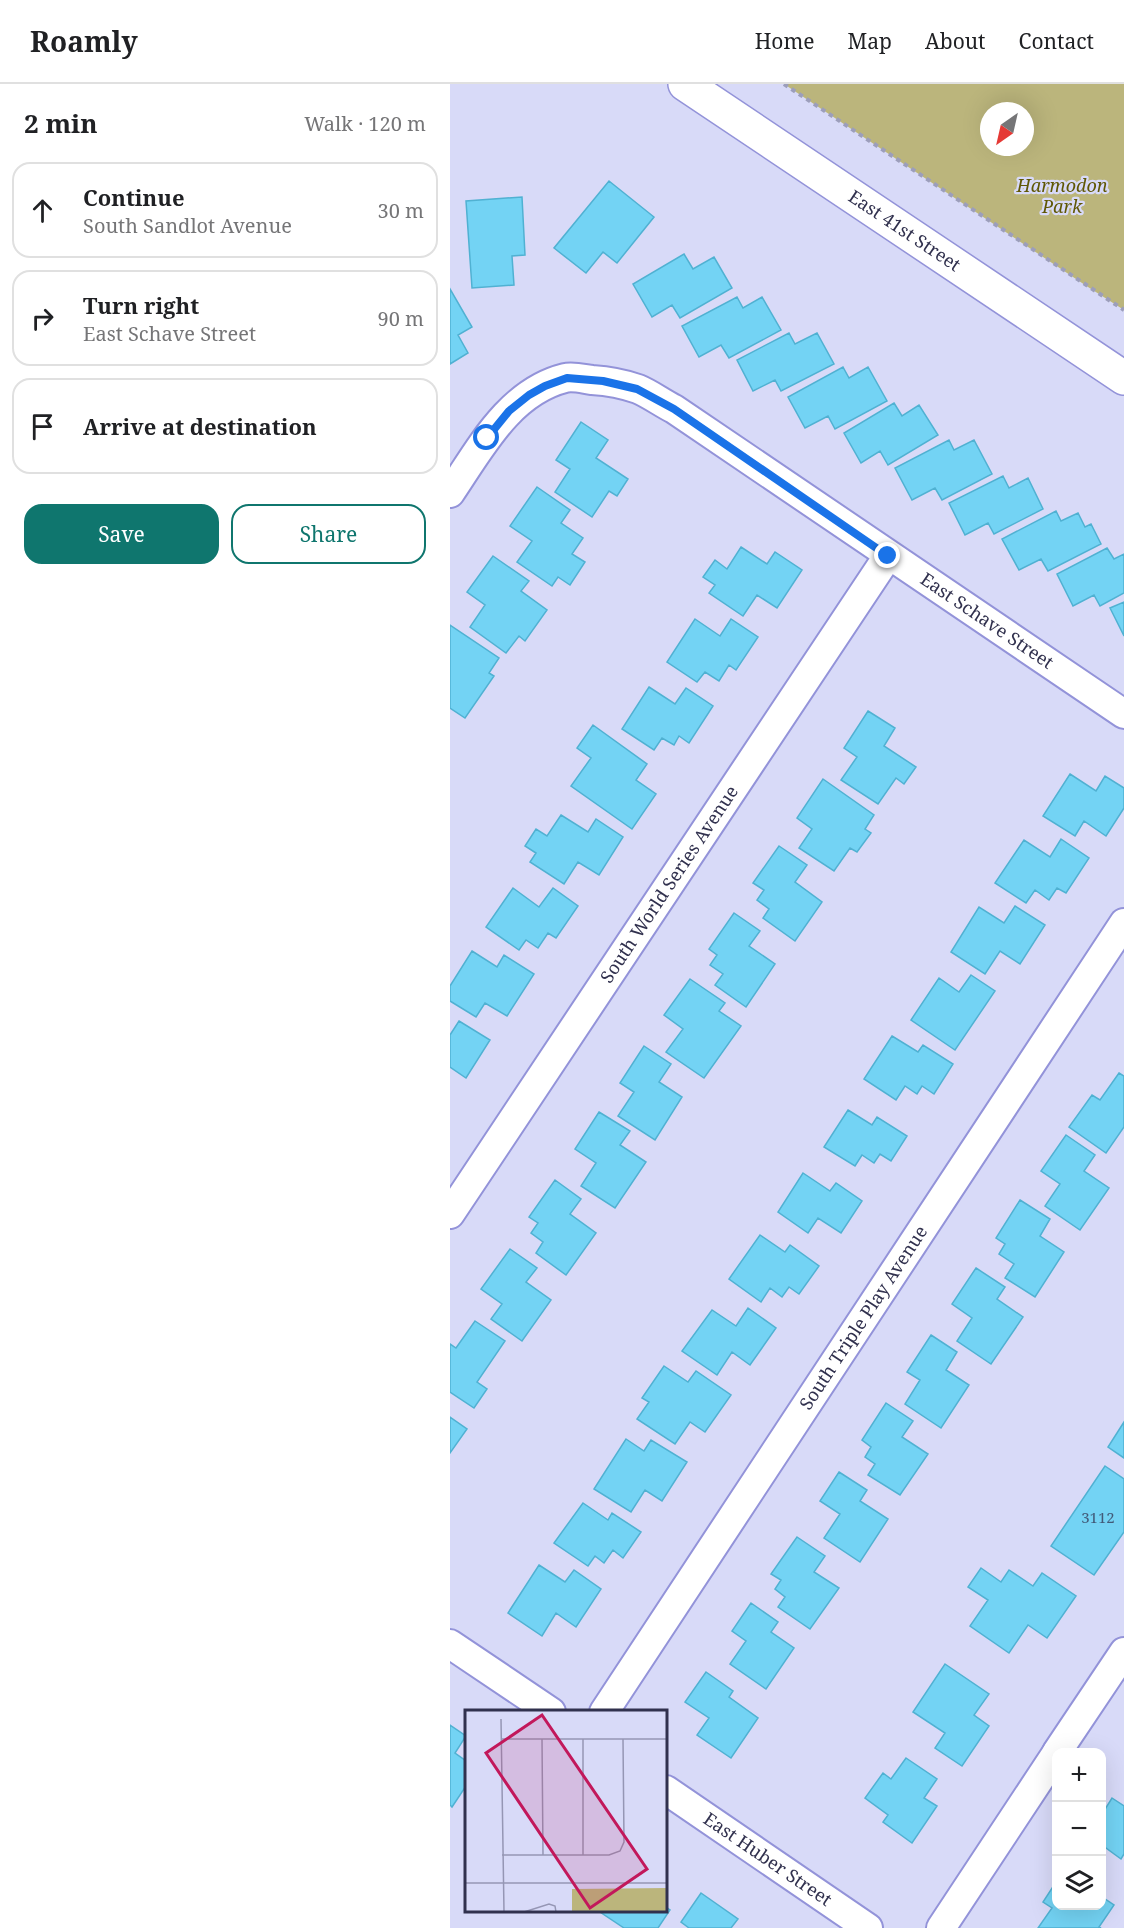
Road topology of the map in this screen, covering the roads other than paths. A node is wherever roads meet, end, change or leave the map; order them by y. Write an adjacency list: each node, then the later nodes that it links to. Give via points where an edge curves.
1 (685, 84): 2 (main road, East 41st Street)
2 (1124, 378)
3 (450, 493): 4 (street, East Schave Street, via 487,438 509,411 529,395 567,378 603,381 637,389 674,409)
4 (888, 556): 5 (street, East Schave Street); 7 (street, South World Series Avenue)
5 (1124, 714)
6 (1124, 923): 11 (street, South Triple Play Avenue)
7 (450, 1214)
8 (450, 1644): 10 (street)
9 (1124, 1652): 12 (street)
10 (548, 1710)
11 (605, 1710)
12 (1060, 1748)
13 (1052, 1760): 16 (street)
14 (668, 1791): 15 (street, East Huber Street)
15 (868, 1928)
16 (940, 1928)

